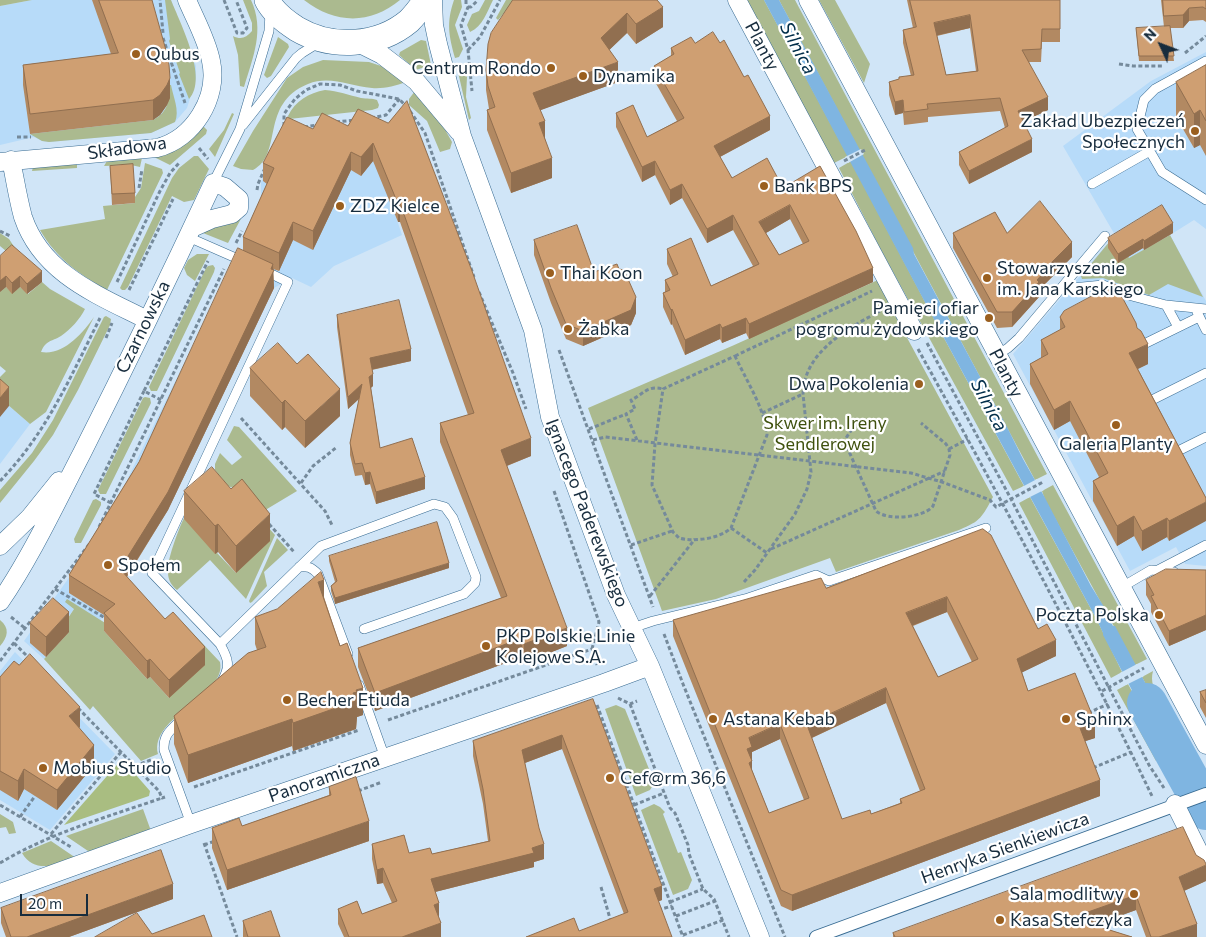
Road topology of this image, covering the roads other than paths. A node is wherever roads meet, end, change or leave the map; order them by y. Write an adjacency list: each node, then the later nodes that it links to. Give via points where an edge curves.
1 (188, 0): 13 (street, Składowa, via 211,58 212,70 207,102 187,133 157,148)
2 (426, 0): 8 (main road, via 398,28)
3 (433, 0): 11 (street, Ignacego Paderewskiego, via 438,44)
4 (737, 0): 27 (street, Planty)
5 (808, 0): 29 (street, Planty)
6 (268, 2): 7 (main road, via 288,24); 10 (lane, Czarnowska, via 269,31)
7 (323, 40): 8 (main road); 10 (lane, Czarnowska, via 296,58)
8 (358, 42): 11 (street, Ignacego Paderewskiego, via 382,55 416,81)
9 (1206, 61): 12 (lane, via 1154,89 1144,100 1137,129)
10 (240, 129): 14 (lane, Czarnowska)
11 (462, 136): 45 (street, Ignacego Paderewskiego, via 533,330 550,417 616,595)
12 (1150, 151): 15 (lane); 16 (lane, via 1162,172)
13 (5, 161): 24 (street, Składowa, via 24,217 54,266 77,284)
14 (213, 183): 17 (street, Czarnowska); 17 (street, via 234,192 239,199 238,208 232,214 212,219)
15 (1092, 184)
16 (1206, 200)
17 (190, 233): 24 (street, Czarnowska); 46 (lane, via 288,282 152,573)
18 (1105, 236): 19 (lane)
19 (1062, 289): 20 (lane, via 1103,286); 29 (lane, via 1020,338)
20 (1166, 305): 21 (lane); 25 (lane)
21 (1194, 308): 22 (lane); 23 (lane)
22 (1206, 309)
23 (1199, 316): 25 (lane); 26 (lane)
24 (147, 320): 32 (street, Czarnowska)
25 (1178, 327): 28 (lane)
26 (1206, 330)
27 (914, 331)
28 (1142, 345)
29 (996, 355): 41 (street, Planty)
30 (1206, 373): 31 (lane)
31 (1154, 399)
32 (95, 426): 37 (street, Czarnowska, via 42,503); 42 (street, Czarnowska, via 39,538)
33 (1206, 436): 34 (lane)
34 (1180, 450)
35 (986, 528): 45 (lane, via 829,581 816,575 748,598)
36 (1206, 545): 39 (lane)
37 (0, 546)
38 (301, 565): 44 (lane, via 321,546 434,504 445,507 453,518 476,583 464,594); 46 (lane); 47 (lane, via 313,568 318,574)
39 (1158, 570): 40 (lane); 41 (lane, via 1151,570)
40 (1182, 572)
41 (1122, 588): 52 (street, Planty)
42 (5, 592): 43 (street, Czarnowska)
43 (0, 602)
44 (364, 628)
45 (632, 628): 48 (street, Ignacego Paderewskiego)
46 (220, 644): 50 (lane, via 227,656 227,672)
47 (351, 663)
48 (650, 666): 53 (street, Panoramiczna); 59 (street, Ignacego Paderewskiego)
49 (357, 680): 53 (lane)
50 (218, 686)
51 (187, 715): 56 (lane, via 164,740 164,750)
52 (1206, 745)
53 (385, 758): 56 (street, Panoramiczna)
54 (1206, 794): 55 (street, Henryka Sienkiewicza)
55 (1170, 806): 57 (street); 60 (street, Henryka Sienkiewicza)
56 (193, 823): 58 (street, Panoramiczna)
57 (1206, 866)
58 (0, 893)
59 (760, 937)
60 (816, 937)

